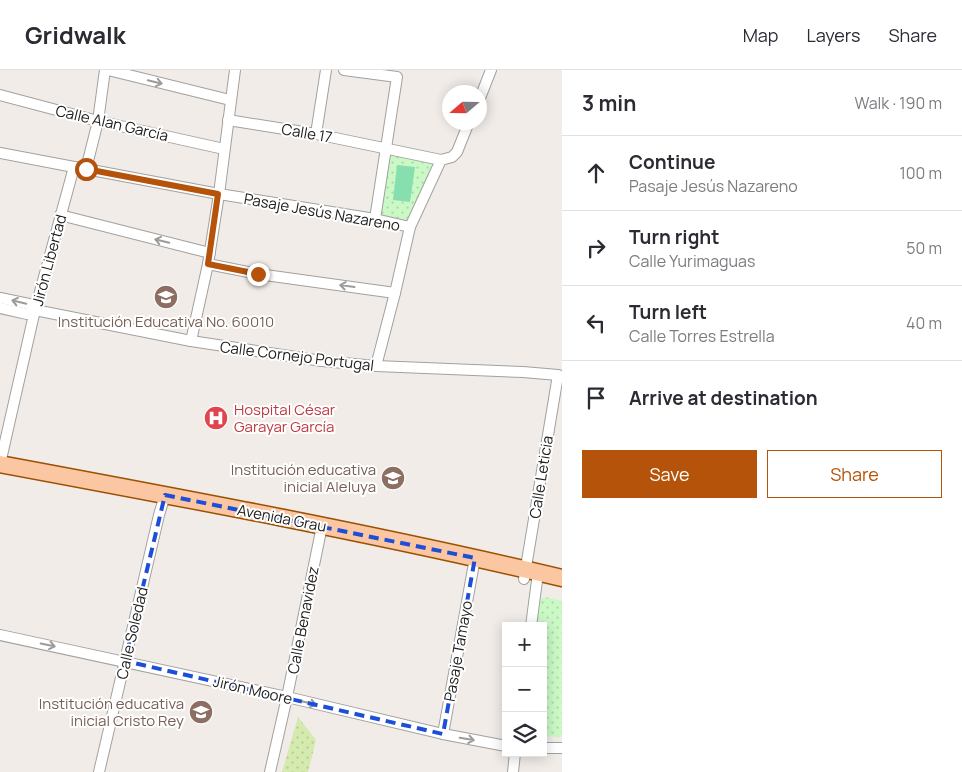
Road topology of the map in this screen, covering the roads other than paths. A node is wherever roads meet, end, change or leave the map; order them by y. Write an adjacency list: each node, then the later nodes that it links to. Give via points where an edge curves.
1 (106, 70): 8 (street, one-way to 8); 10 (street)
2 (235, 70): 8 (street)
3 (326, 70): 12 (street)
4 (344, 70): 13 (street, via 397,77)
5 (491, 70): 6 (street)
6 (485, 85)
7 (0, 95): 10 (street, Calle Alan García)
8 (230, 100): 9 (street)
9 (228, 120): 12 (street, Calle 17); 14 (street)
10 (98, 121): 14 (street, Calle Alan García); 18 (street)
11 (466, 130): 16 (street, via 457,152)
12 (316, 134): 13 (street, Calle 17)
13 (385, 148): 16 (street, Calle 17); 21 (street)
14 (224, 149): 19 (street)
15 (0, 153): 17 (street)
16 (441, 160): 22 (street)
17 (74, 167): 18 (street); 20 (street, Jirón Libertad)
18 (86, 169): 19 (street, Pasaje Jesús Nazareno)
19 (218, 194): 21 (street, Pasaje Jesús Nazareno); 23 (street)
20 (60, 215): 23 (street, one-way to 20); 27 (street, Jirón Libertad)
21 (375, 219): 22 (street, Pasaje Jesús Nazareno)
22 (410, 227): 24 (street)
23 (209, 259): 24 (street, one-way to 23, via 258,274); 28 (street)
24 (395, 293): 29 (street)
25 (0, 298): 27 (street, one-way to 25, via 29,304)
26 (0, 308): 27 (street, via 27,314)
27 (35, 310): 28 (street, Calle Cornejo Portugal); 31 (street, Jirón Libertad)
28 (191, 341): 29 (street, Calle Cornejo Portugal)
29 (376, 366): 30 (street, Calle Cornejo Portugal)
30 (560, 376): 36 (street, Calle Leticia)
31 (0, 464): 33 (main road, Avenida Grau)
32 (0, 475): 33 (main road, Avenida Grau)
33 (164, 500): 34 (main road, Avenida Grau); 41 (street, Calle Soledad)
34 (321, 532): 35 (main road, Avenida Grau); 42 (street, Calle Benavidez)
35 (474, 563): 36 (main road, Avenida Grau); 43 (street, Pasaje Tamayo)
36 (531, 576): 37 (main road, Avenida Grau); 38 (main road); 39 (street, Calle Leticia)
37 (562, 578)
38 (562, 588)
39 (531, 622)
40 (0, 635): 41 (street, Jirón Moore, one-way to 41)
41 (125, 661): 42 (street, Jirón Moore); 48 (street, Calle Soledad)
42 (287, 697): 43 (street, Jirón Moore, one-way to 43); 49 (street, Calle Benavidez)
43 (443, 734): 44 (street, Jirón Moore, one-way to 44)
44 (502, 745)
45 (547, 748): 46 (street)
46 (562, 748)
47 (515, 757): 50 (street)
48 (100, 772)
49 (270, 772)
50 (513, 772)

